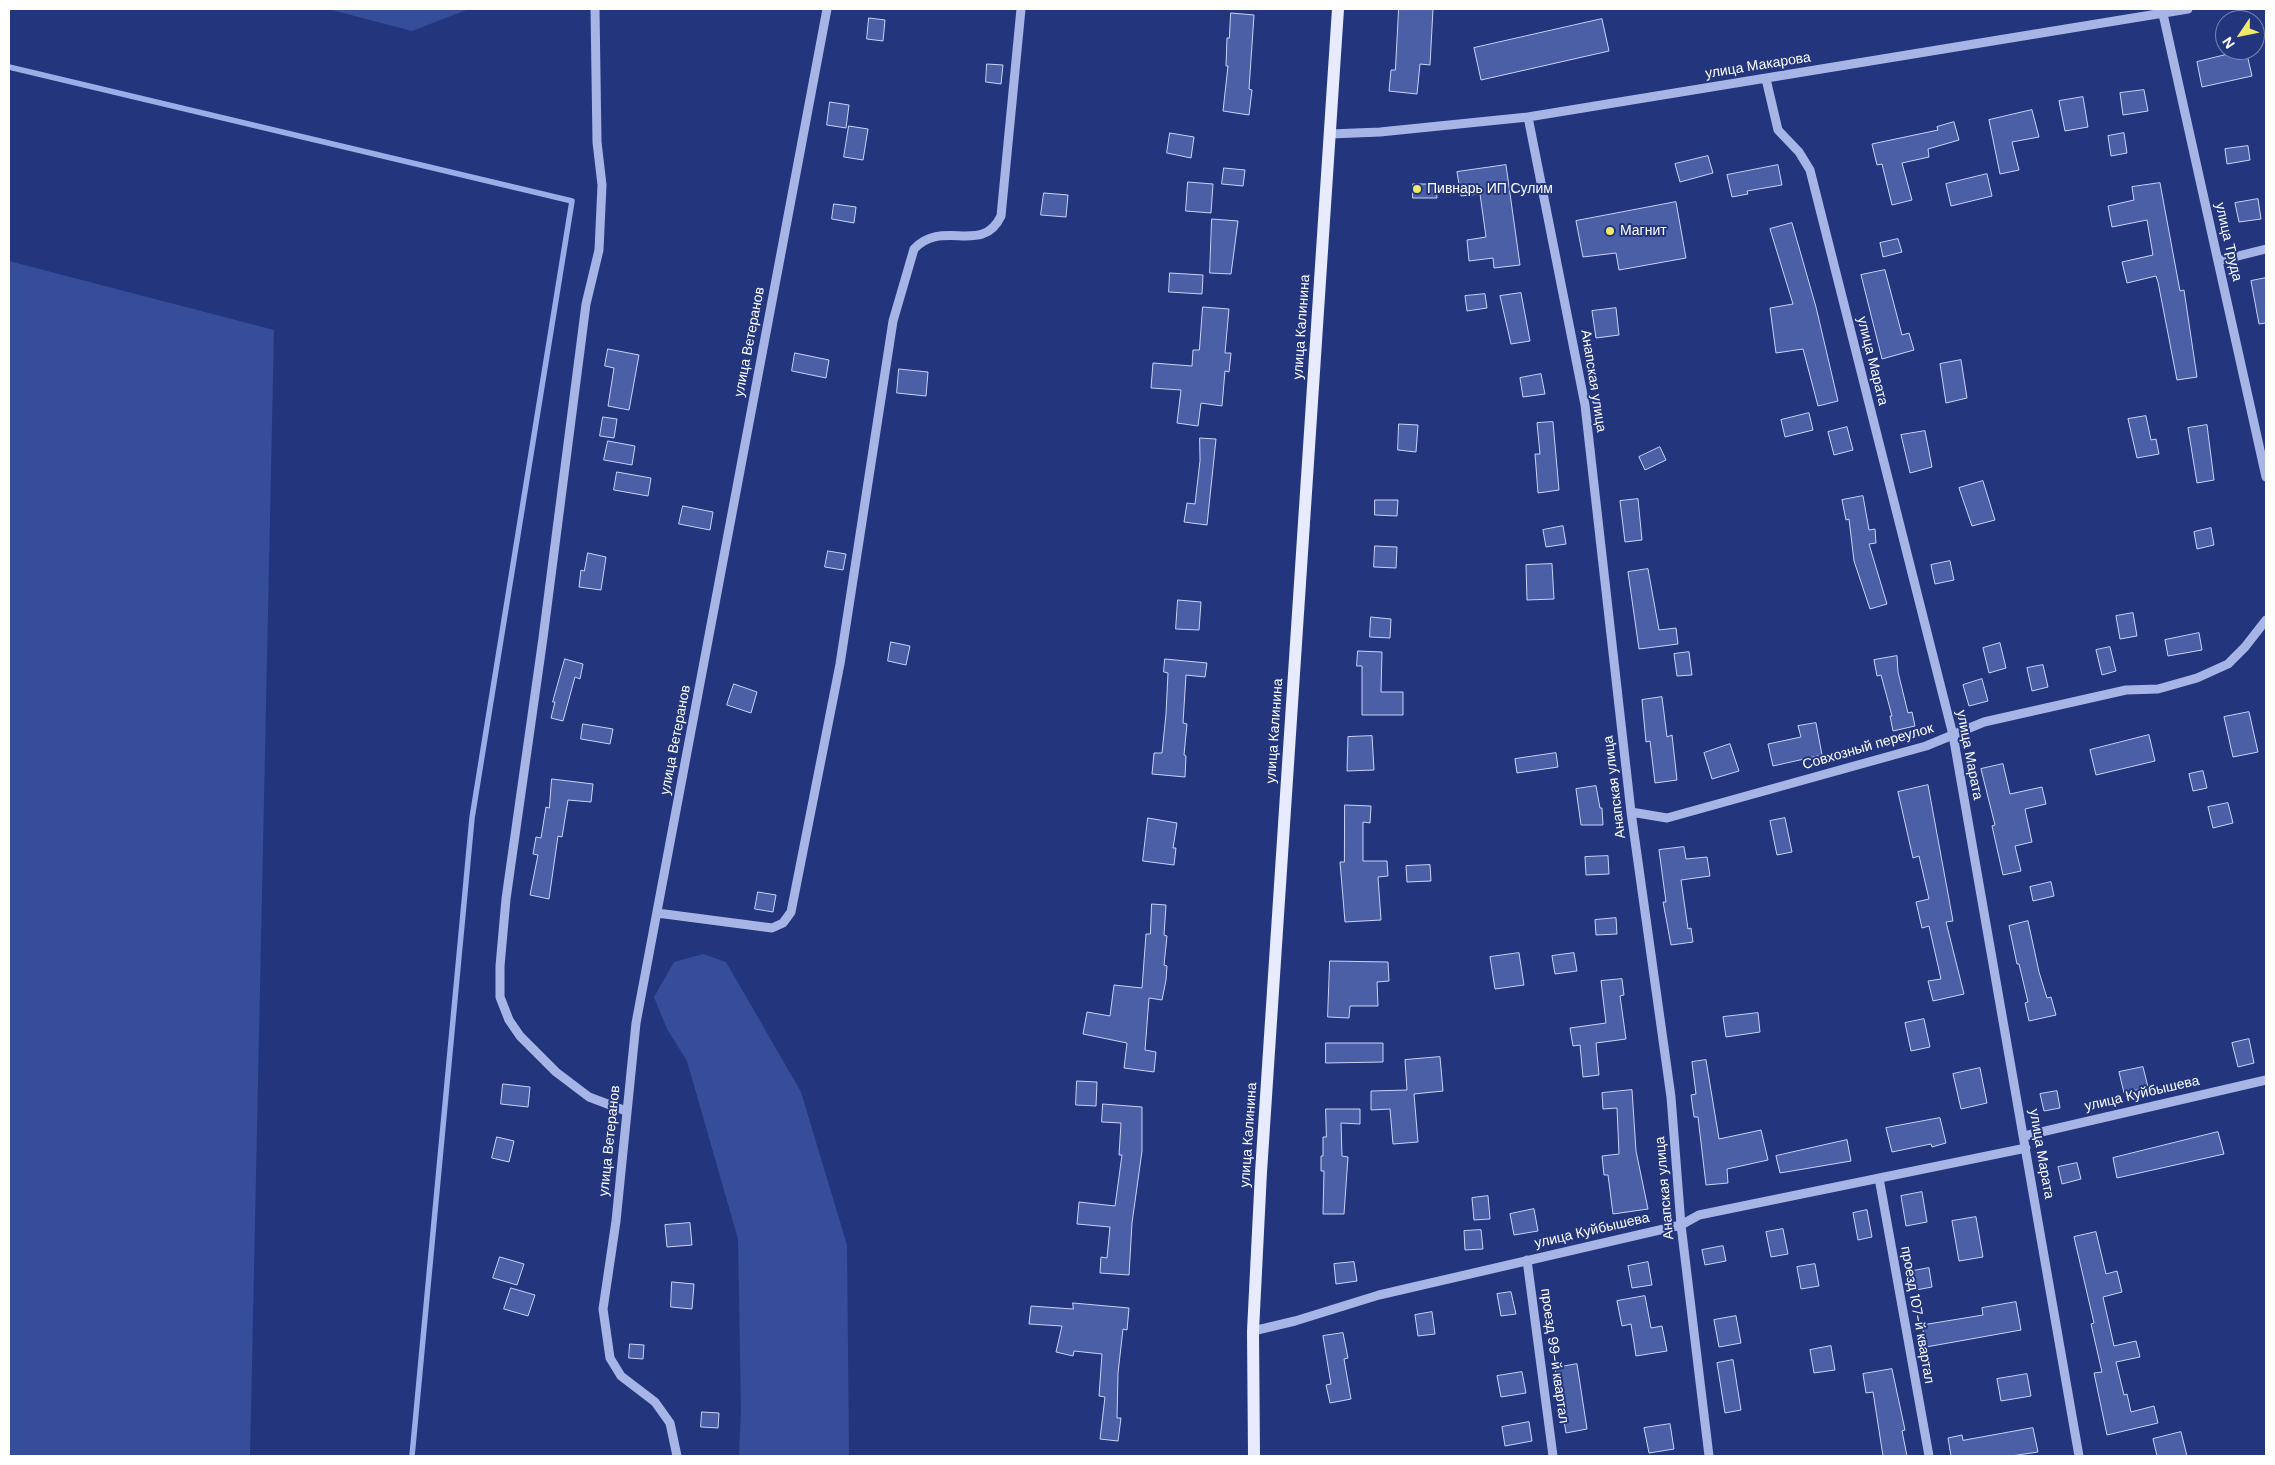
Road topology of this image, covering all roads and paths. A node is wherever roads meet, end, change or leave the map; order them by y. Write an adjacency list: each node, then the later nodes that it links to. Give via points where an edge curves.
1 (596, 9): 19 (street, via 597,142 602,185 599,250 585,313 506,900 500,997 520,1036 556,1072 589,1097)
2 (827, 9): 17 (street, улица Ветеранов)
3 (1021, 9): 17 (street, via 1001,216 996,226 982,234 933,236 923,240 914,249 893,321 840,664 791,912 783,923 772,928)
4 (1338, 9): 10 (main road, улица Калинина)
5 (2188, 9): 7 (street, улица Макарова)
6 (2146, 13): 7 (street, улица Макарова); 8 (street, улица Макарова)
7 (2163, 14): 12 (street, улица Труда)
8 (1766, 79): 9 (street, улица Макарова); 15 (street, улица Марата, via 1778,130 1810,170)
9 (1528, 117): 10 (street, улица Макарова); 16 (street, Анапская улица, via 1585,405)
10 (1330, 134): 25 (main road, улица Калинина)
11 (2266, 249): 12 (street)
12 (2218, 261): 13 (street, улица Труда)
13 (2266, 477)
14 (2266, 620): 15 (street, Совхозный переулок, via 2228,664 2197,678 2158,688 2126,690 1984,722)
15 (1953, 735): 16 (street, Совхозный переулок, via 1926,746 1668,818); 20 (street, улица Марата)
16 (1631, 812): 23 (street, Анапская улица, via 1671,1096)
17 (657, 913): 19 (street, улица Ветеранов, via 636,1023)
18 (2266, 1080): 20 (street, улица Куйбышева)
19 (626, 1112): 26 (street, улица Ветеранов, via 616,1221 603,1309 606,1337 610,1358 621,1376 655,1402 670,1423)
20 (2024, 1136): 21 (street, улица Марата)
21 (2026, 1148): 22 (street, улица Куйбышева); 31 (street, улица Марата)
22 (1879, 1178): 23 (street, улица Куйбышева, via 1699,1215); 30 (street, проезд 107-й квартал)
23 (1681, 1224): 24 (street, улица Куйбышева); 29 (street, Анапская улица)
24 (1527, 1260): 25 (street, улица Куйбышева, via 1379,1294); 28 (street, проезд 99-й квартал)
25 (1253, 1331): 27 (main road, улица Калинина)
26 (677, 1456)
27 (1254, 1456)
28 (1553, 1456)
29 (1710, 1456)
30 (1929, 1456)
31 (2079, 1456)

